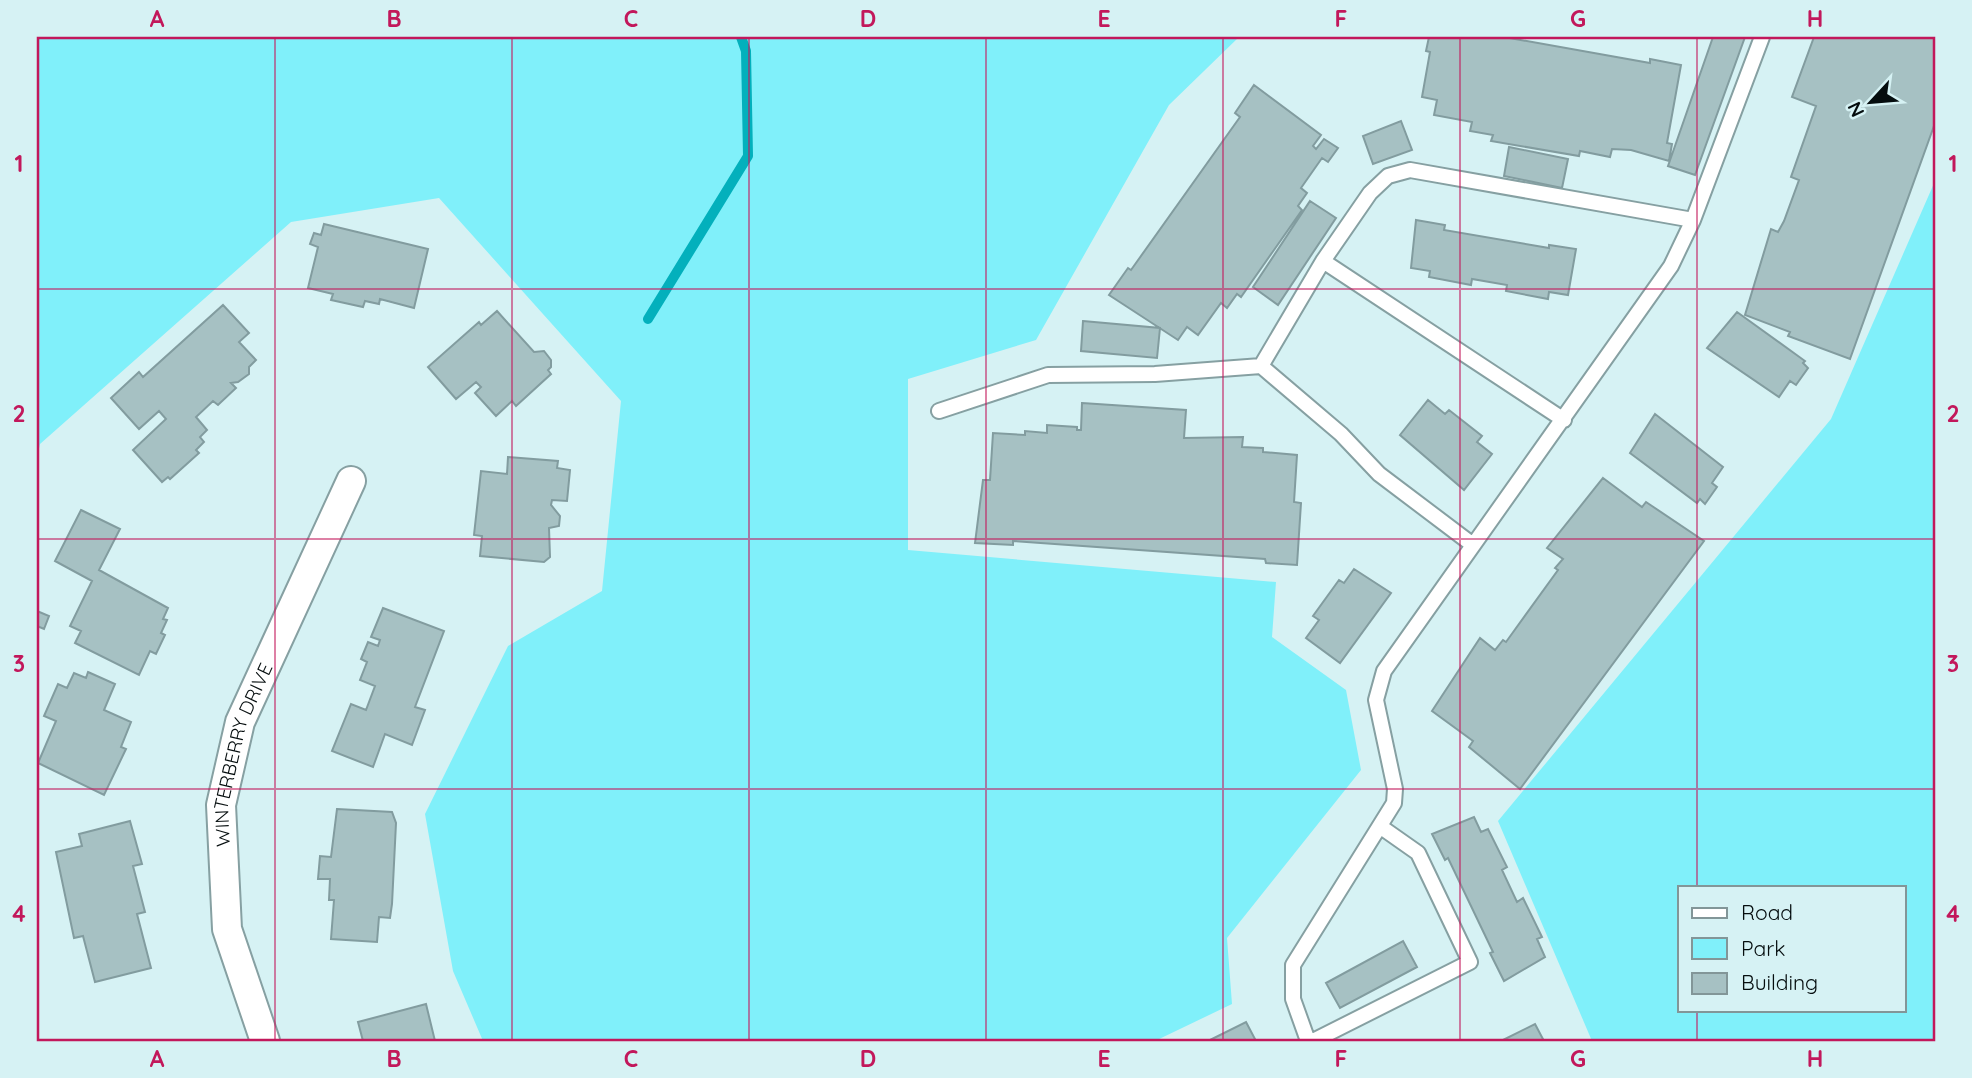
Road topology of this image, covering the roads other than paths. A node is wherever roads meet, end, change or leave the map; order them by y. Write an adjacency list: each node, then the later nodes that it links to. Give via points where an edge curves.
1 (1762, 37): 2 (lane)
2 (1693, 220): 3 (lane, via 1399,171 1377,184); 6 (lane, via 1671,266)
3 (1323, 261): 4 (lane); 6 (lane)
4 (1261, 366): 5 (lane, via 1155,374 1048,375); 8 (lane, via 1341,434 1379,474)
5 (939, 411)
6 (1564, 420): 8 (lane)
7 (351, 481): 10 (street, WINTERBERRY DRIVE, via 240,722 221,805 227,929)
8 (1473, 545): 9 (lane, via 1378,685 1379,720 1395,789 1394,803)
9 (1381, 827): 11 (lane, via 1293,965 1293,999); 11 (lane, via 1418,853 1470,962)
10 (265, 1041)
11 (1310, 1041)

